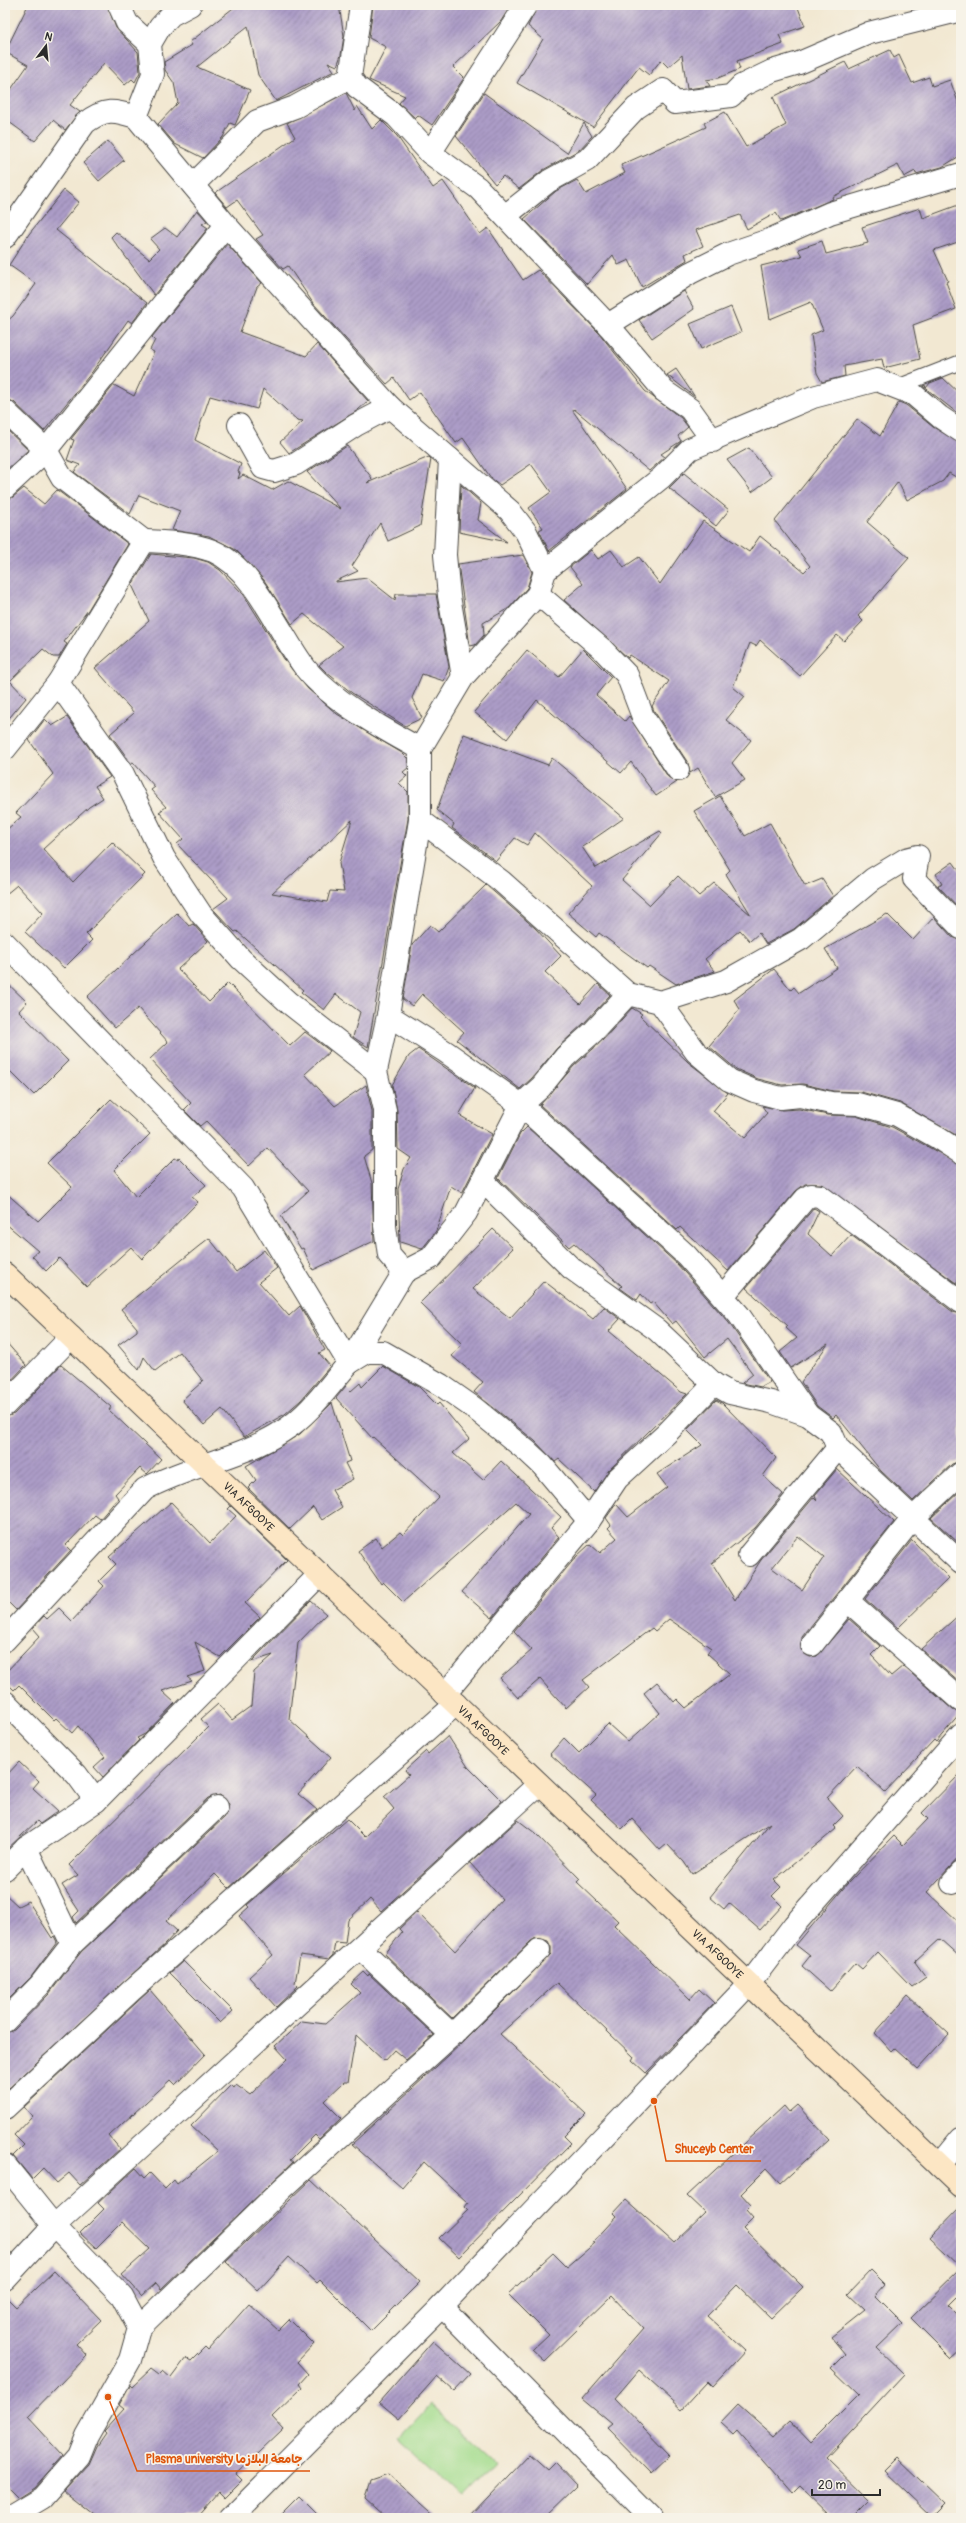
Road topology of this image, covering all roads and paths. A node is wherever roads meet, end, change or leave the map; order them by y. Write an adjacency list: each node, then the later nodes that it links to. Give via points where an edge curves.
1 (119, 5): 6 (street, via 127,23)
2 (190, 5): 6 (street, via 171,15)
3 (361, 5): 7 (street)
4 (526, 5): 9 (street)
5 (961, 10): 12 (street, via 869,33 799,63 772,71 741,86 731,96 675,103 663,90 636,108 587,160 549,181)
6 (150, 44): 8 (street, via 153,74)
7 (350, 77): 9 (street, via 357,87 396,116); 11 (street, via 295,107 257,121)
8 (136, 117): 11 (street); 14 (street, via 114,110 93,117 85,123)
9 (430, 153): 12 (street, via 478,188)
10 (961, 174): 15 (street, via 830,213 769,240 728,254 690,273)
11 (193, 185): 13 (street)
12 (505, 216): 15 (street)
13 (226, 224): 18 (street); 23 (street)
14 (5, 237)
15 (608, 325): 22 (street, via 664,391 690,409)
16 (961, 362): 17 (lane)
17 (897, 387): 21 (street, via 913,394); 22 (street, via 877,380 813,397)
18 (390, 407): 20 (street, via 356,425 296,464 274,471 263,468); 24 (street)
19 (5, 411): 23 (street)
20 (238, 425)
21 (961, 431)
22 (713, 441): 27 (street, via 690,449 661,478)
23 (46, 450): 25 (street); 26 (street, via 62,478)
24 (450, 459): 27 (street, via 510,511 526,532); 29 (street, via 445,555 449,596)
25 (5, 488)
26 (144, 540): 30 (street); 32 (street, via 212,551 231,561 250,584 307,670 341,700 378,726)
27 (545, 571): 28 (street)
28 (538, 594): 29 (street); 33 (street, via 602,649 627,675 643,717)
29 (463, 677): 32 (street)
30 (58, 683): 31 (street); 40 (street, via 123,774 164,858 201,914 241,959)
31 (5, 749)
32 (420, 749): 34 (street)
33 (678, 770)
34 (420, 820): 37 (street, via 501,881); 39 (street)
35 (961, 928): 38 (street, via 914,879 918,856 906,859 873,879 801,939 787,947 726,981)
36 (5, 943): 49 (street, via 243,1188)
37 (628, 994): 38 (street); 41 (street)
38 (660, 1002): 42 (street, via 696,1052 729,1080 754,1091 781,1098 800,1096 831,1103 858,1104 897,1115)
39 (388, 1015): 40 (street); 41 (street)
40 (376, 1071): 44 (street, via 385,1110 385,1226 389,1255)
41 (521, 1105): 43 (street); 46 (street, via 686,1255)
42 (961, 1153)
43 (483, 1181): 44 (street, via 466,1213 431,1258); 50 (street, via 572,1268 657,1330)
44 (404, 1272): 49 (street)
45 (5, 1274): 48 (main road, VIA AFGOOYE)
46 (723, 1296): 47 (street, via 811,1195 820,1196); 52 (street)
47 (961, 1302)
48 (70, 1337): 51 (street); 54 (main road, VIA AFGOOYE)
49 (349, 1363): 54 (street, via 308,1412 283,1431 258,1445); 57 (street, via 367,1352 383,1352 441,1385 527,1451)
50 (714, 1384): 52 (street, via 730,1393 771,1402); 57 (street, via 666,1434 617,1479)
51 (5, 1405)
52 (808, 1415): 53 (street, via 831,1432)
53 (838, 1448): 56 (street); 58 (street)
54 (204, 1464): 60 (main road, VIA AFGOOYE); 62 (street, via 165,1478 145,1489)
55 (961, 1473): 56 (street)
56 (913, 1518): 59 (street); 61 (street)
57 (589, 1521): 64 (street)
58 (749, 1555)
59 (961, 1563)
60 (320, 1574): 64 (main road, VIA AFGOOYE); 69 (street)
61 (848, 1601): 63 (street); 65 (street)
62 (5, 1640)
63 (812, 1645)
64 (450, 1699): 68 (main road, VIA AFGOOYE); 79 (street)
65 (961, 1701)
66 (5, 1702): 69 (street, via 77,1775)
67 (961, 1735): 76 (street, via 794,1925)
68 (539, 1784): 74 (street); 76 (main road, VIA AFGOOYE)
69 (96, 1801): 71 (street)
70 (217, 1808): 73 (street)
71 (26, 1848): 72 (street); 73 (street)
72 (5, 1869)
73 (72, 1944): 77 (street, via 40,1985)
74 (360, 1948): 78 (street); 84 (street)
75 (539, 1950): 78 (street)
76 (749, 1984): 82 (main road, VIA AFGOOYE); 86 (street)
77 (5, 2021)
78 (452, 2035): 87 (street, via 282,2189)
79 (5, 2108)
80 (961, 2138): 82 (street)
81 (5, 2165): 84 (street)
82 (939, 2165): 83 (main road, VIA AFGOOYE)
83 (961, 2186)
84 (54, 2226): 85 (street); 87 (street, via 122,2296)
85 (5, 2279)
86 (442, 2306): 89 (street); 90 (street)
87 (139, 2328): 88 (street, via 130,2360 79,2456 42,2498)
88 (13, 2513)
89 (231, 2518)
90 (651, 2518)

